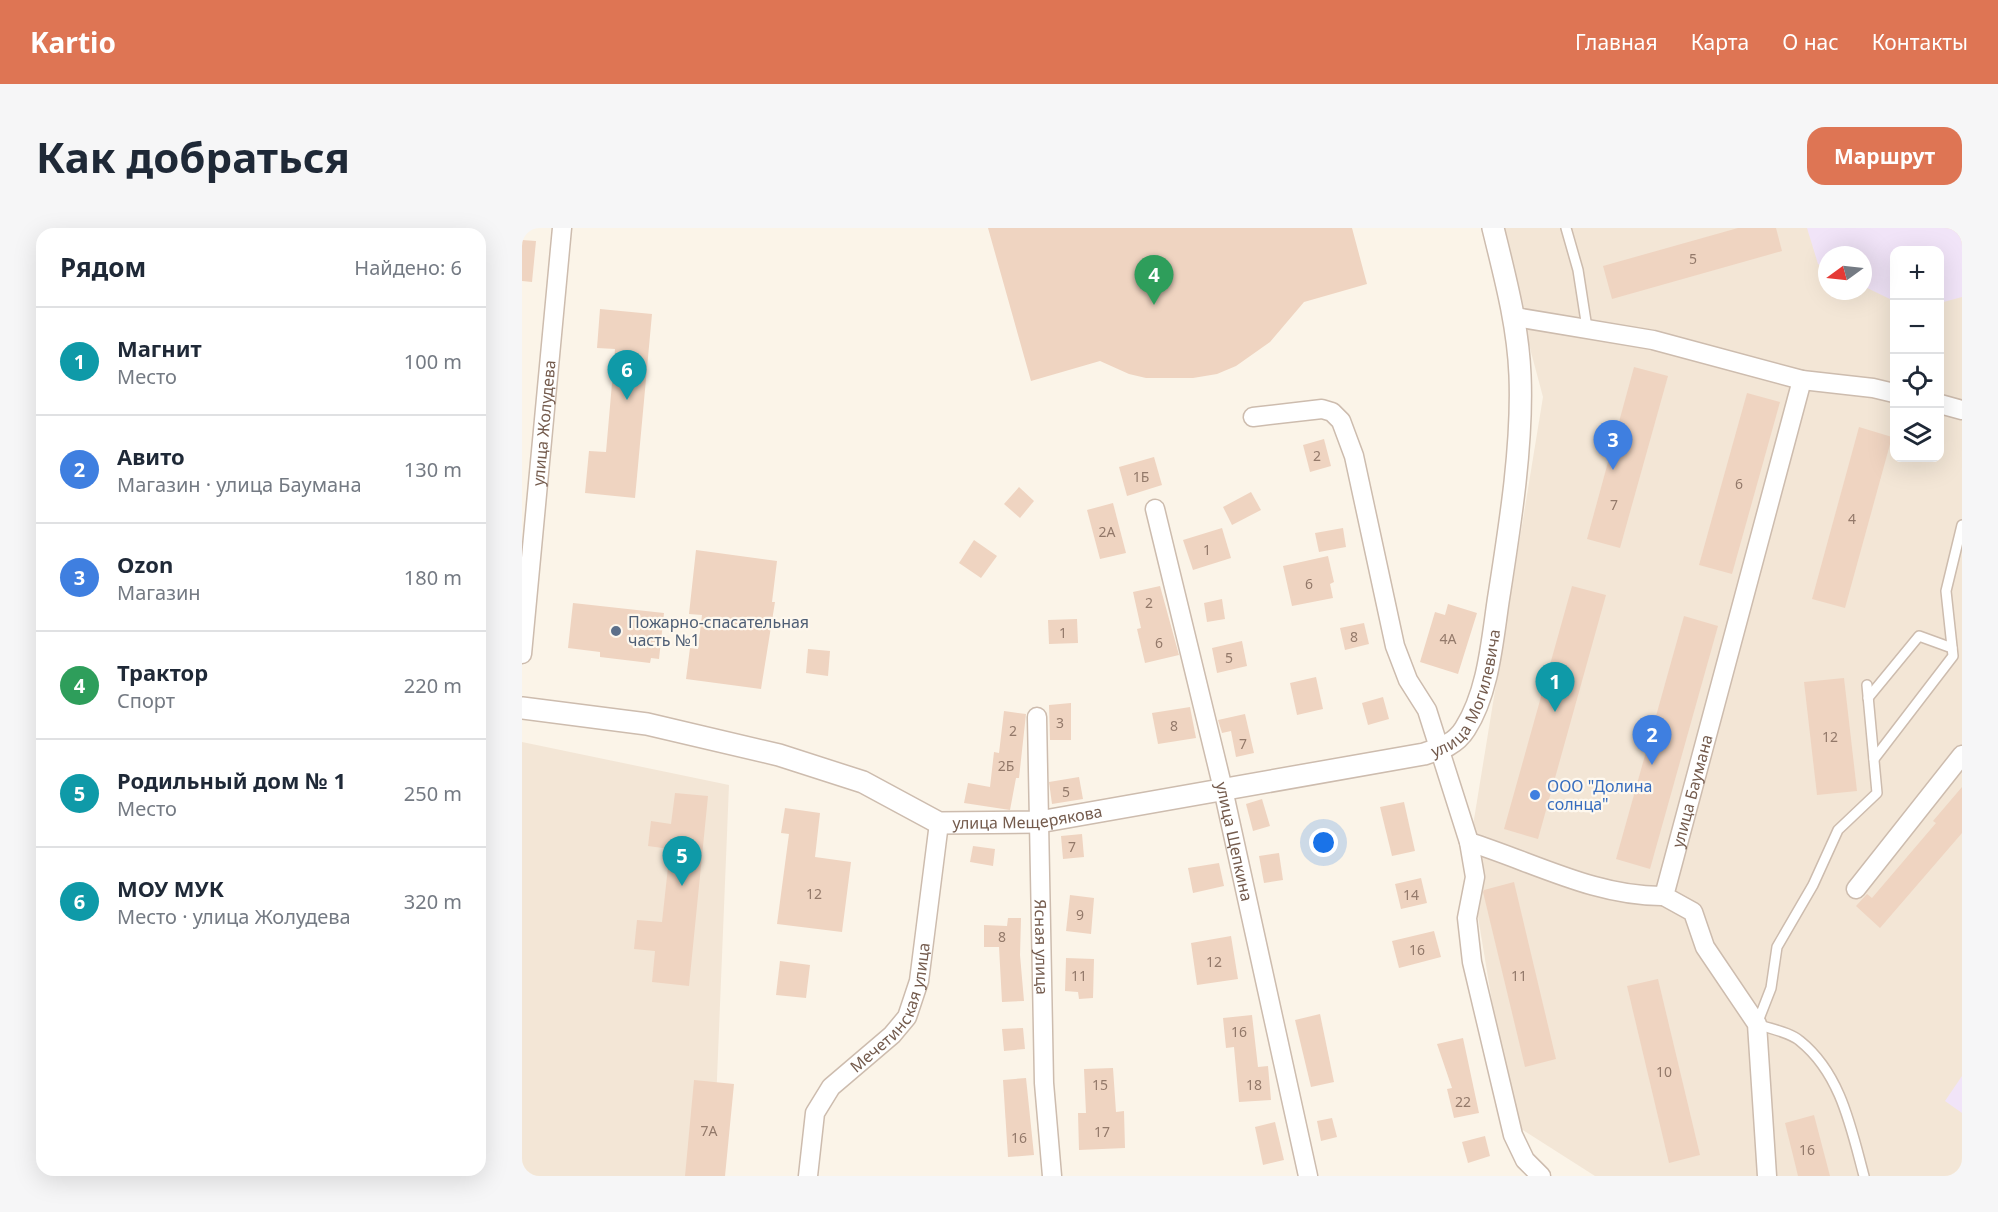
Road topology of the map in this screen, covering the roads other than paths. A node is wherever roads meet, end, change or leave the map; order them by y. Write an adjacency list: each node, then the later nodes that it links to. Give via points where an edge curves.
1 (562, 228): 14 (street, улица Жолудева)
2 (1493, 228): 4 (street, улица Могилевича)
3 (1566, 228): 5 (lane, via 1578,270)
4 (1515, 316): 5 (street); 19 (street, улица Могилевича, via 1520,377 1518,434 1509,534 1492,641 1480,696 1465,729 1453,744)
5 (1587, 328): 6 (street, via 1653,340)
6 (1802, 380): 7 (street); 27 (street, улица Баумана)
7 (1890, 392)
8 (1944, 405): 9 (street)
9 (1962, 410)
10 (1253, 417): 19 (street, via 1322,409 1341,421 1354,456 1395,646 1408,680 1427,710)
11 (1155, 508): 22 (street, улица Щепкина)
12 (1962, 525): 13 (lane, via 1946,591)
13 (1952, 648): 16 (lane, via 1919,636); 21 (lane, via 1953,656)
14 (522, 654)
15 (1867, 685): 16 (lane)
16 (1868, 698): 21 (lane)
17 (522, 708): 24 (street, улица Мещерякова, via 647,724 779,755 863,782)
18 (1037, 717): 23 (street, Ясная улица)
19 (1439, 750): 22 (street, улица Мещерякова); 25 (street, улица Могилевича)
20 (1962, 755): 26 (street)
21 (1874, 759): 28 (lane, via 1877,793 1838,830 1813,885 1777,947 1771,988)
22 (1223, 789): 23 (street, улица Мещерякова); 31 (street, улица Щепкина)
23 (1039, 822): 24 (street, улица Мещерякова); 30 (street, Ясная улица, via 1044,1083)
24 (939, 823): 29 (street, Мечетинская улица, via 919,981 907,1017 892,1035 831,1087 815,1113)
25 (1469, 842): 27 (street, via 1604,890); 32 (street, улица Могилевича, via 1475,878 1467,918 1472,962 1513,1134 1525,1160)
26 (1856, 889)
27 (1664, 896): 28 (street, via 1693,912 1705,947)
28 (1757, 1024): 33 (street); 34 (lane, via 1799,1039 1829,1074 1847,1113)
29 (808, 1176)
30 (1052, 1176)
31 (1308, 1176)
32 (1541, 1176)
33 (1767, 1176)
34 (1864, 1176)

